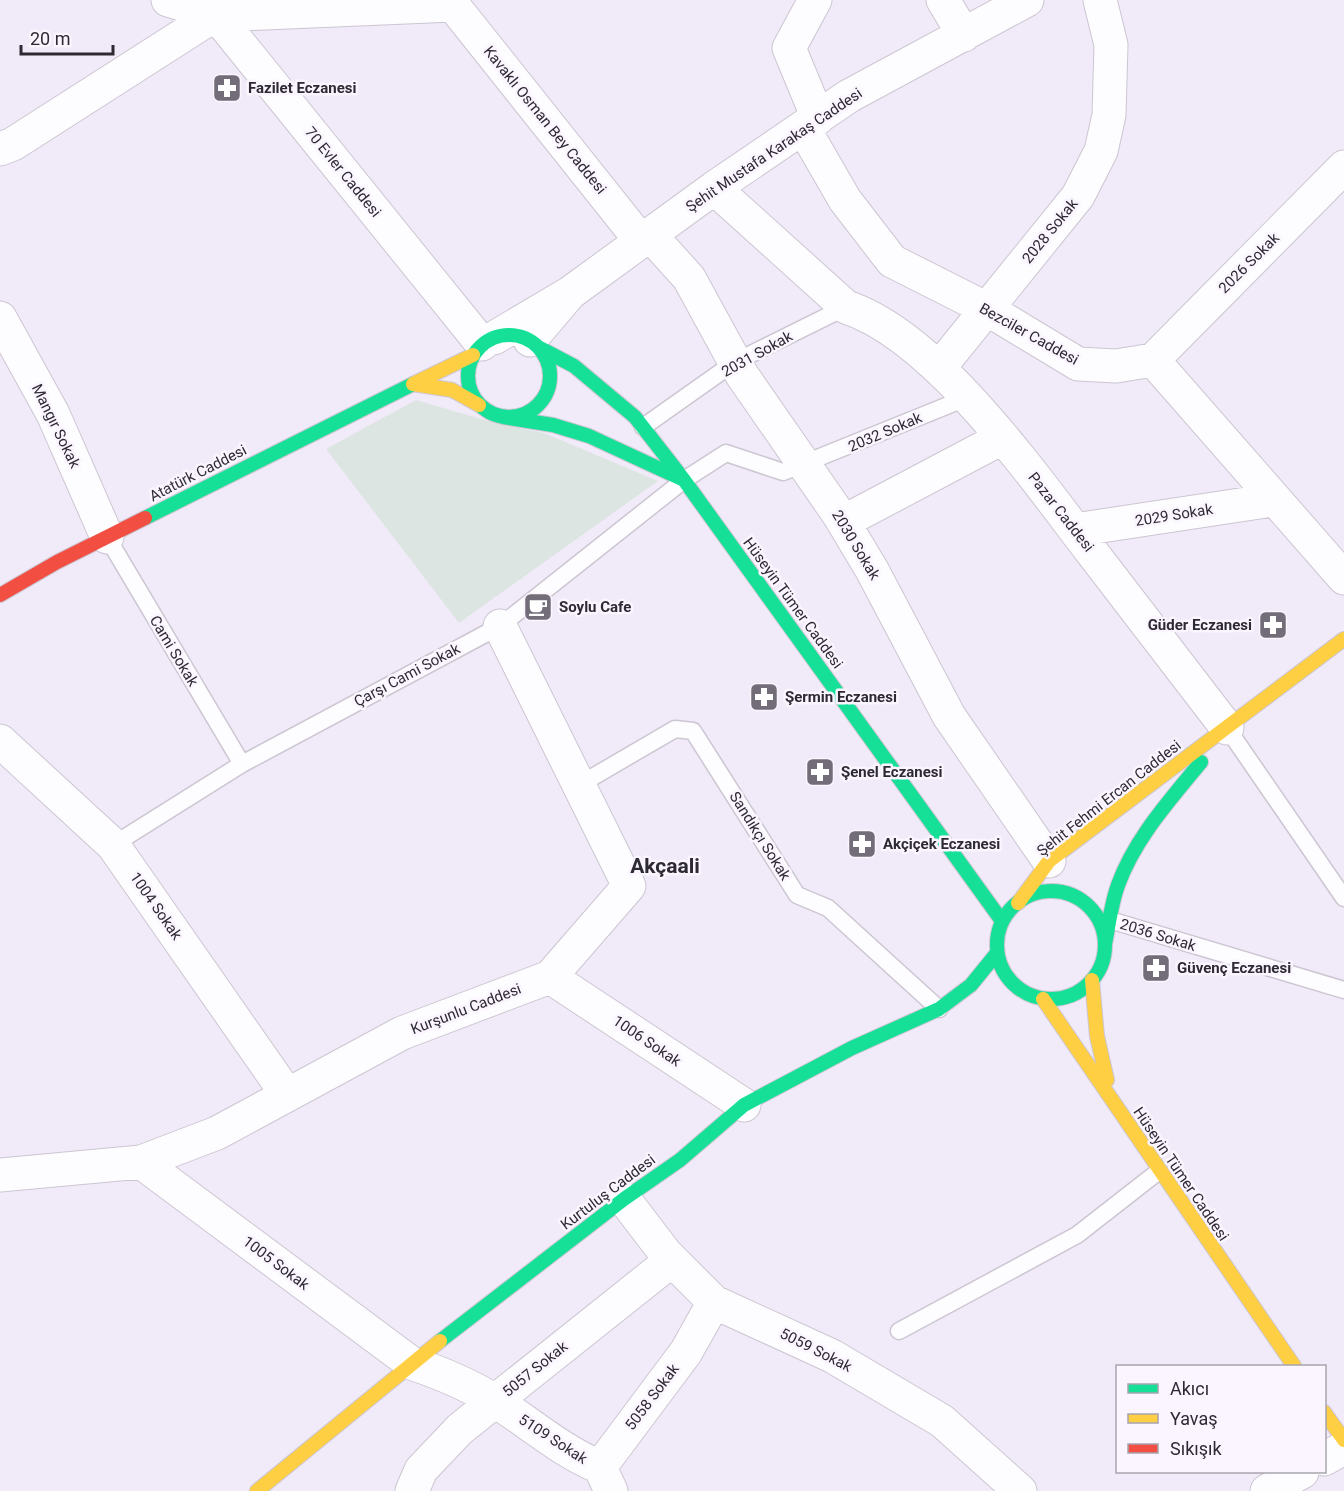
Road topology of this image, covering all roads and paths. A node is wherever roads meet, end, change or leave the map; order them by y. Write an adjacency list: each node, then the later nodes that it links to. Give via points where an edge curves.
1 (168, 0): 7 (street)
2 (815, 0): 9 (street, Bezciler Caddesi, via 789,48)
3 (943, 0): 8 (street)
4 (1027, 0): 8 (street, Şehit Mustafa Karakaş Caddesi)
5 (1100, 0): 16 (street, 2028 Sokak, via 1111,45 1109,115 1101,151 1078,196)
6 (451, 3): 7 (street); 13 (street, Kavaklı Osman Bey Caddesi)
7 (219, 5): 10 (street); 19 (street, 70 Evler Caddesi)
8 (964, 35): 9 (street, Şehit Mustafa Karakaş Caddesi, via 849,96)
9 (811, 123): 12 (street, Şehit Mustafa Karakaş Caddesi); 16 (street, Bezciler Caddesi, via 845,200 892,261)
10 (0, 149)
11 (1344, 166): 20 (street, 2026 Sokak)
12 (714, 188): 13 (street, Şehit Mustafa Karakaş Caddesi); 15 (street, Pazar Caddesi)
13 (646, 238): 14 (street, Şehit Mustafa Karakaş Caddesi); 21 (street, 2030 Sokak, via 689,278)
14 (570, 293): 18 (street); 19 (street)
15 (846, 307): 21 (lane, 2031 Sokak); 22 (street, Pazar Caddesi, via 868,314)
16 (987, 309): 20 (street, Bezciler Caddesi, via 1078,364 1116,366); 22 (street, 2028 Sokak)
17 (0, 318): 34 (street, Mangır Sokak, via 53,414)
18 (534, 344): 19 (main road, via 507,335); 26 (main road, via 549,364 547,392 530,412); 27 (main road, Hüseyin Tümer Caddesi, via 574,366)
19 (483, 346): 23 (main road, Atatürk Caddesi); 25 (main road, via 468,368 471,394)
20 (1153, 360): 31 (street)
21 (735, 362): 27 (lane, 2031 Sokak); 29 (street, 2030 Sokak)
22 (939, 368): 24 (street, Pazar Caddesi)
23 (413, 384): 25 (main road, via 452,390); 34 (main road, Atatürk Caddesi)
24 (966, 398): 28 (street, Pazar Caddesi); 29 (lane, 2032 Sokak)
25 (479, 405): 26 (main road)
26 (503, 417): 30 (main road, via 589,436)
27 (643, 427): 30 (main road, Hüseyin Tümer Caddesi)
28 (1002, 438): 32 (street); 33 (street, Pazar Caddesi)
29 (805, 466): 30 (lane, 2032 Sokak, via 783,472 726,453); 32 (street, 2030 Sokak)
30 (684, 480): 37 (lane, Çarşı Cami Sokak); 48 (main road, Hüseyin Tümer Caddesi)
31 (1273, 500): 33 (street, 2029 Sokak); 35 (street)
32 (843, 522): 44 (street, 2030 Sokak, via 949,716)
33 (1075, 530): 39 (street, Pazar Caddesi)
34 (107, 537): 36 (main road, Atatürk Caddesi); 41 (lane, Cami Sokak)
35 (1344, 578)
36 (0, 595)
37 (500, 626): 41 (lane, Çarşı Cami Sokak); 42 (street, Kurşunlu Caddesi)
38 (1344, 639): 39 (main road, Şehit Fehmi Ercan Caddesi)
39 (1227, 728): 44 (main road, Şehit Fehmi Ercan Caddesi); 45 (lane, Pazar Caddesi); 47 (main road, Şehit Fehmi Ercan Caddesi, via 1146,832 1121,878)
40 (1, 742): 43 (street, 1004 Sokak)
41 (242, 764): 43 (lane, Çarşı Cami Sokak)
42 (579, 785): 51 (street, Kurşunlu Caddesi, via 629,885); 55 (lane, Sandıkçı Sokak, via 675,729 693,731 797,895 828,908)
43 (113, 845): 56 (street, 1004 Sokak)
44 (1049, 861): 46 (main road, Şehit Fehmi Ercan Caddesi)
45 (1344, 898)
46 (1018, 903): 48 (main road); 49 (main road, via 1044,891 1079,898 1102,927)
47 (1110, 920): 49 (main road, Şehit Fehmi Ercan Caddesi); 53 (lane, 2036 Sokak)
48 (1002, 921): 50 (main road)
49 (1105, 946): 52 (main road, via 1103,963)
50 (997, 952): 54 (main road, via 1011,982 1025,994); 55 (main road, Kurtuluş Caddesi, via 971,985)
51 (550, 977): 56 (street, Kurşunlu Caddesi, via 402,1033); 58 (street, 1006 Sokak)
52 (1092, 980): 54 (main road, via 1070,995); 57 (main road, via 1097,1036)
53 (1344, 990)
54 (1043, 999): 57 (main road, Hüseyin Tümer Caddesi)
55 (939, 1009): 58 (main road, Kurtuluş Caddesi, via 852,1048)
56 (286, 1093): 59 (street, Kurşunlu Caddesi, via 217,1133)
57 (1112, 1102): 60 (main road, Hüseyin Tümer Caddesi)
58 (744, 1105): 62 (main road, Kurtuluş Caddesi, via 680,1160)
59 (141, 1162): 61 (street, Kurşunlu Caddesi); 66 (street, 1005 Sokak)
60 (1159, 1171): 65 (lane, via 1077,1235); 67 (main road, Hüseyin Tümer Caddesi)
61 (0, 1175)
62 (624, 1199): 63 (street, 5059 Sokak); 66 (main road, Kurtuluş Caddesi)
63 (672, 1260): 64 (street, 5059 Sokak); 68 (street, 5057 Sokak)
64 (714, 1302): 74 (street, 5058 Sokak); 77 (street, 5059 Sokak, via 832,1356 942,1421)
65 (899, 1331)
66 (411, 1363): 68 (street, 5109 Sokak, via 456,1379); 75 (main road, Kurtuluş Caddesi)
67 (1293, 1365)
68 (496, 1401): 74 (street, 5109 Sokak); 76 (street, 5057 Sokak, via 460,1429 421,1470)
69 (1326, 1415): 70 (main road)
70 (1344, 1440)
71 (1344, 1448): 72 (street)
72 (1326, 1458)
73 (1300, 1473): 78 (street)
74 (605, 1479)
75 (257, 1491)
76 (412, 1491)
77 (1020, 1491)
78 (1267, 1491)

